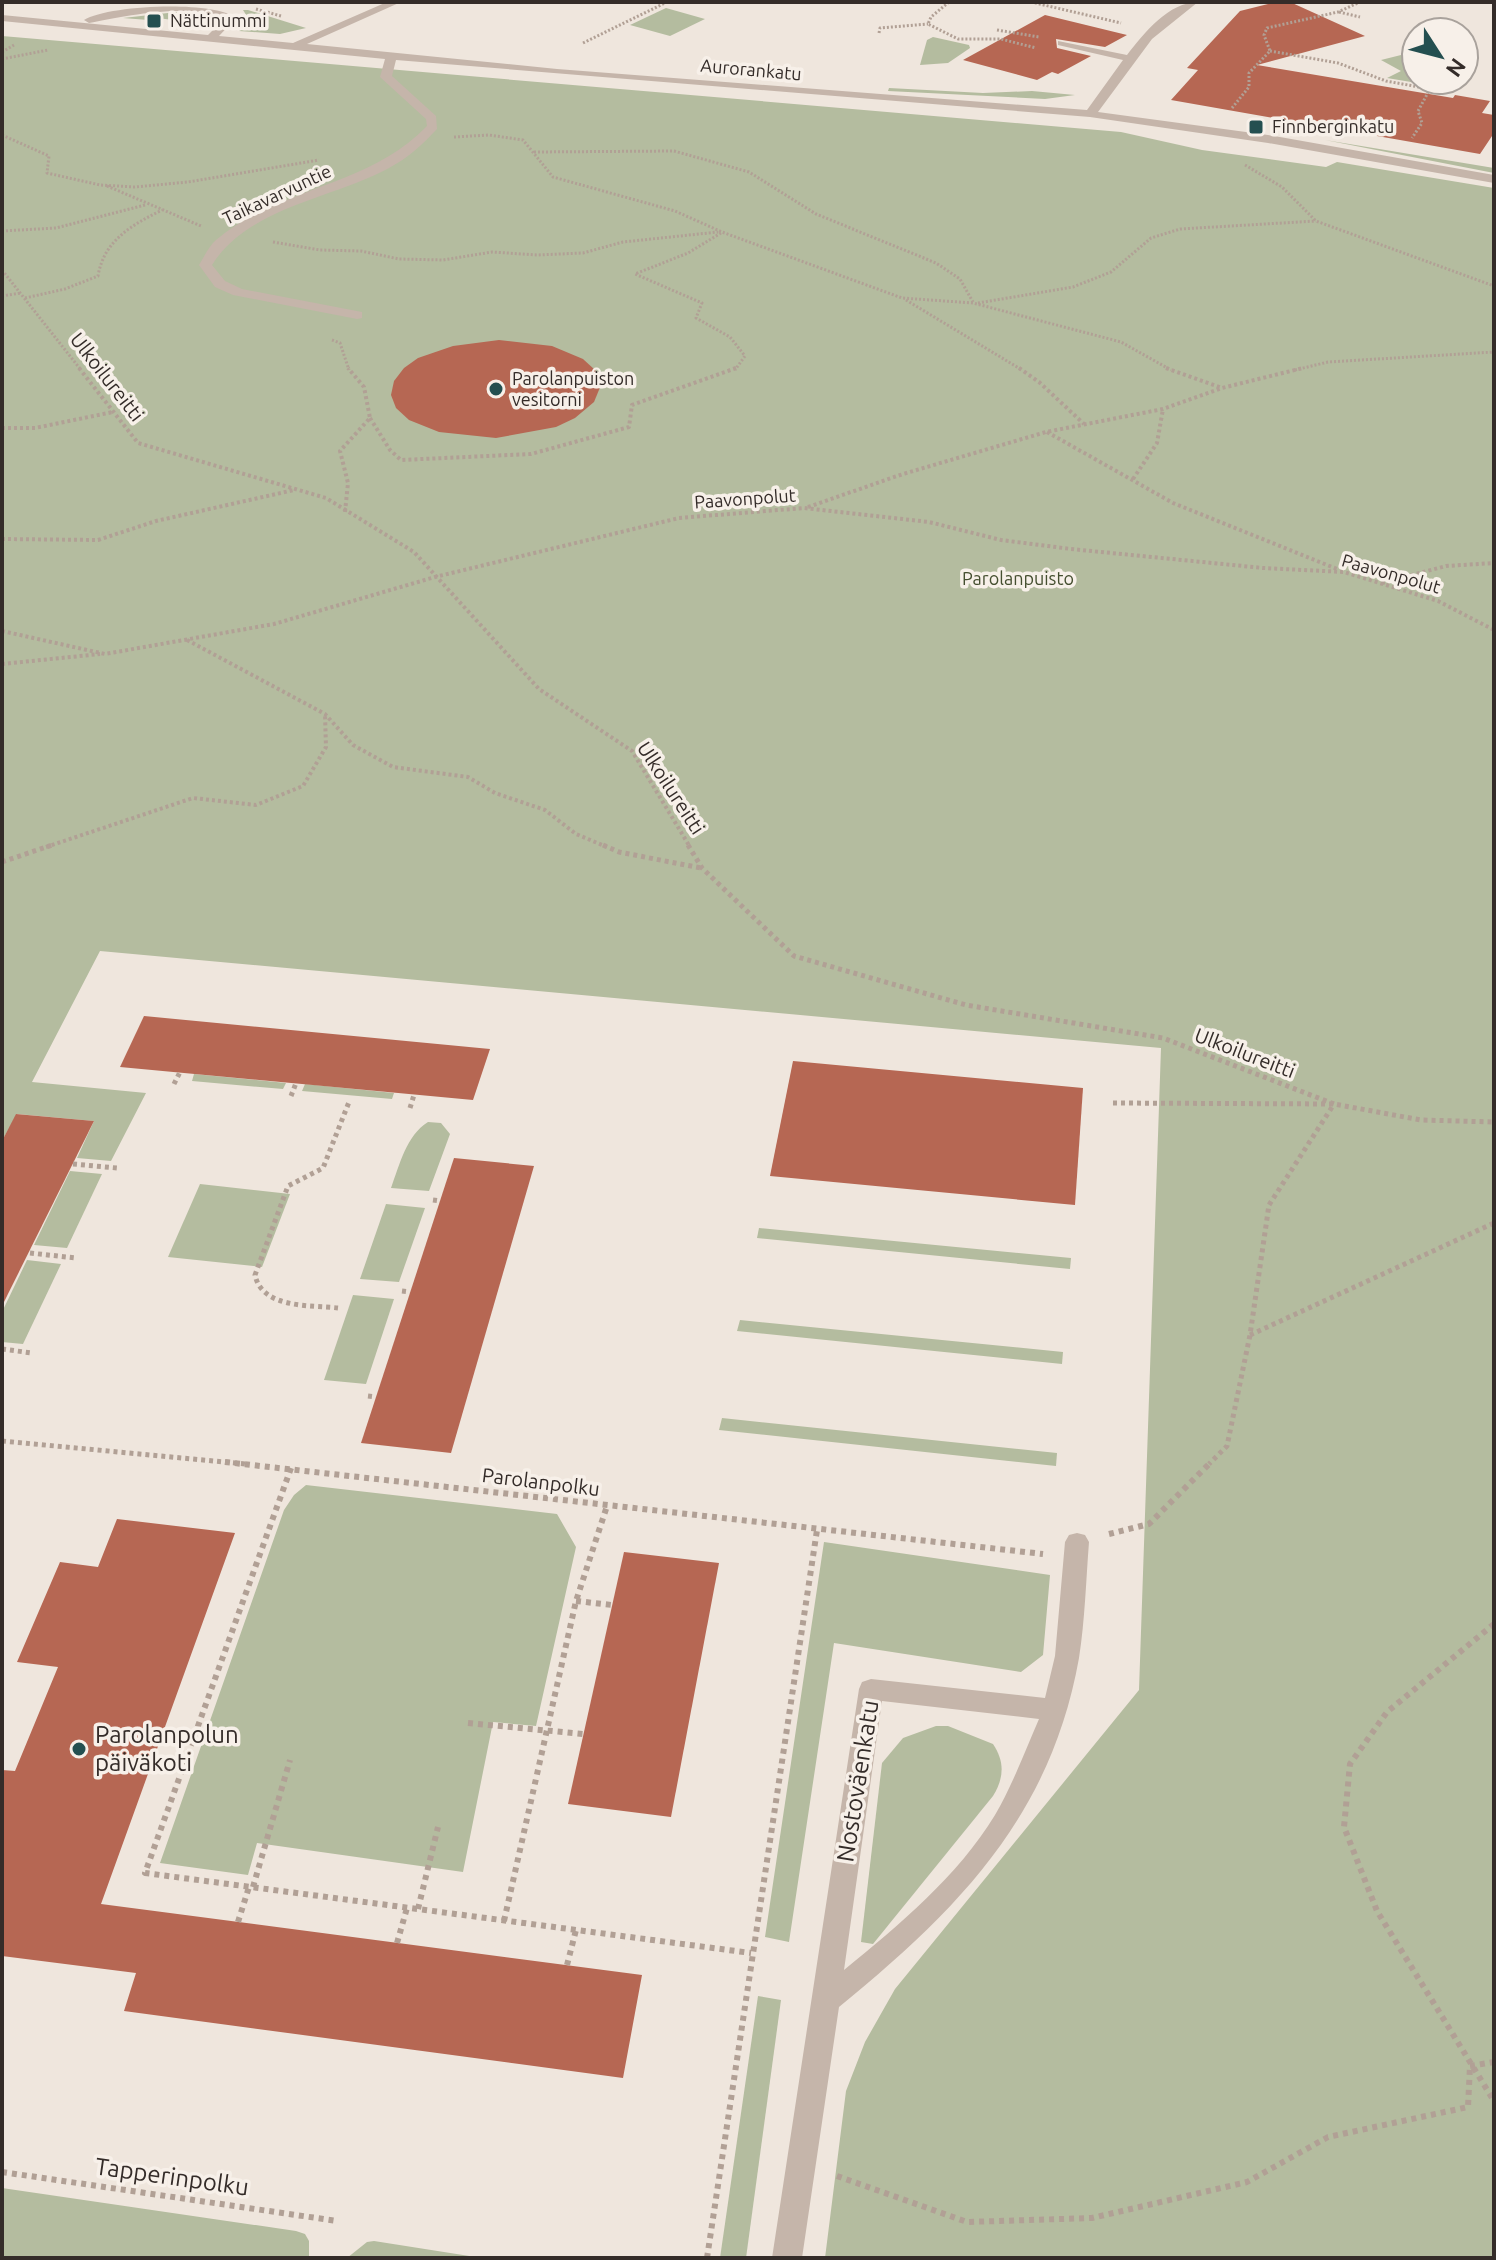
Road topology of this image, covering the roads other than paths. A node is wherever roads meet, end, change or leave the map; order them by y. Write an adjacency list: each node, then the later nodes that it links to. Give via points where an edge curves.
1 (396, 2): 7 (street)
2 (1186, 3): 9 (street)
3 (2, 18): 4 (street, Aurorankatu)
4 (71, 24): 5 (street, Aurorankatu); 5 (street, via 198,5 231,16)
5 (211, 38): 7 (street, Aurorankatu)
6 (1062, 43): 9 (street)
7 (293, 46): 8 (street, Aurorankatu)
8 (391, 56): 10 (street, Aurorankatu); 12 (street, Taikavarvuntie, via 386,77 432,118 427,138 390,162 237,231 207,256 205,265 220,284 238,292)
9 (1131, 59): 10 (street)
10 (1090, 114): 11 (street, Aurorankatu)
11 (1494, 179)
12 (357, 315)
13 (1076, 1550): 14 (street, via 1067,1656)
14 (1055, 1710): 15 (street, via 995,1836 896,1945); 15 (street, Nostoväenkatu, via 871,1689)
15 (826, 2001): 16 (street, Nostoväenkatu)
16 (787, 2258)

